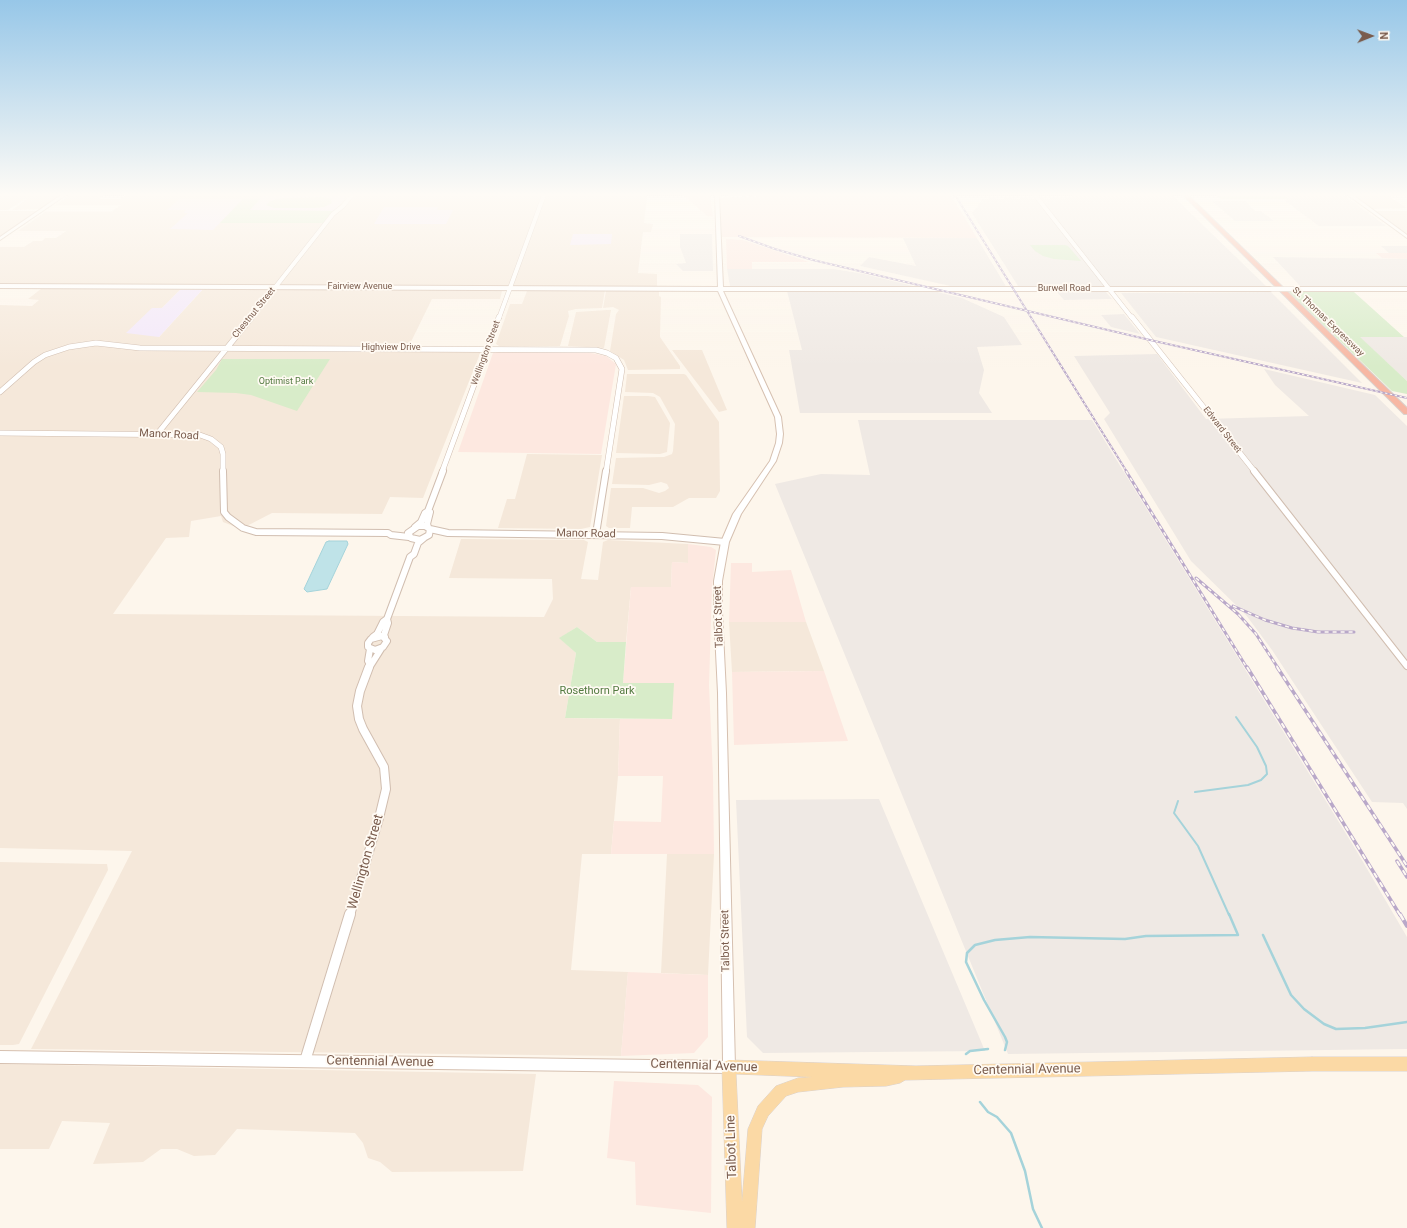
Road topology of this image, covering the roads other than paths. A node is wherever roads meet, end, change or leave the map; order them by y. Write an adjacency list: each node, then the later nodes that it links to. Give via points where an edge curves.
1 (304, 252): 7 (street, Chestnut Street)
2 (523, 252): 8 (street, Wellington Street)
3 (719, 252): 9 (main road, Talbot Street)
4 (1081, 252): 10 (street, Edward Street)
5 (1244, 252): 15 (highway, St. Thomas Expressway)
6 (0, 286): 7 (main road, Fairview Avenue)
7 (275, 287): 8 (main road, Fairview Avenue); 12 (street, Chestnut Street)
8 (510, 288): 9 (main road, Fairview Avenue); 13 (street, Wellington Street)
9 (720, 289): 10 (main road, Burwell Road); 26 (main road, Talbot Street, via 780,426 777,452 737,514)
10 (1110, 289): 11 (main road, Burwell Road, bridge); 34 (street, Edward Street)
11 (1407, 289)
12 (225, 348): 13 (street, Highview Drive); 14 (street, Highview Drive, via 137,348 100,343 77,345 53,351 39,358); 16 (street, Chestnut Street)
13 (488, 348): 18 (street, Wellington Street); 23 (street, Highview Drive, via 589,349 607,353 616,358 621,365)
14 (0, 392)
15 (1407, 412)
16 (158, 433): 17 (street, Manor Road); 21 (street, Manor Road, via 200,435 218,444 223,454 224,512 243,528 256,532)
17 (0, 434)
18 (428, 511): 19 (street, Wellington Street, via 425,512 420,524); 20 (street, Wellington Street)
19 (413, 528): 20 (street, Manor Road); 21 (street, Manor Road); 24 (street, Wellington Street, via 408,533)
20 (429, 528): 22 (street, Manor Road); 25 (street, via 430,533)
21 (388, 533): 24 (street, Manor Road)
22 (448, 533): 23 (street, Manor Road); 25 (street, Manor Road)
23 (596, 534): 26 (street, Manor Road, via 662,536)
24 (410, 538): 25 (street, Manor Road); 27 (street)
25 (425, 538): 27 (street, via 418,543)
26 (724, 542): 38 (main road, Talbot Street, via 718,581 718,612 722,694)
27 (410, 557): 28 (street)
28 (387, 619): 29 (street); 30 (street)
29 (385, 637): 30 (street); 32 (street, via 387,643)
30 (373, 638): 31 (street, via 368,643)
31 (370, 649): 32 (street); 33 (street, Wellington Street)
32 (381, 649): 33 (street, Wellington Street)
33 (370, 665): 36 (street, Wellington Street, via 360,690 358,713 363,729 384,767 386,789 358,891)
34 (1407, 666)
35 (0, 1057): 36 (main road, Centennial Avenue)
36 (305, 1061): 38 (main road, Centennial Avenue)
37 (1407, 1064): 39 (main road, Centennial Avenue)
38 (729, 1067): 39 (main road, Centennial Avenue); 40 (main road, Talbot Line)
39 (916, 1073): 41 (main road, via 886,1079 798,1085 781,1091 763,1111 755,1129)
40 (735, 1228)
41 (748, 1228)

